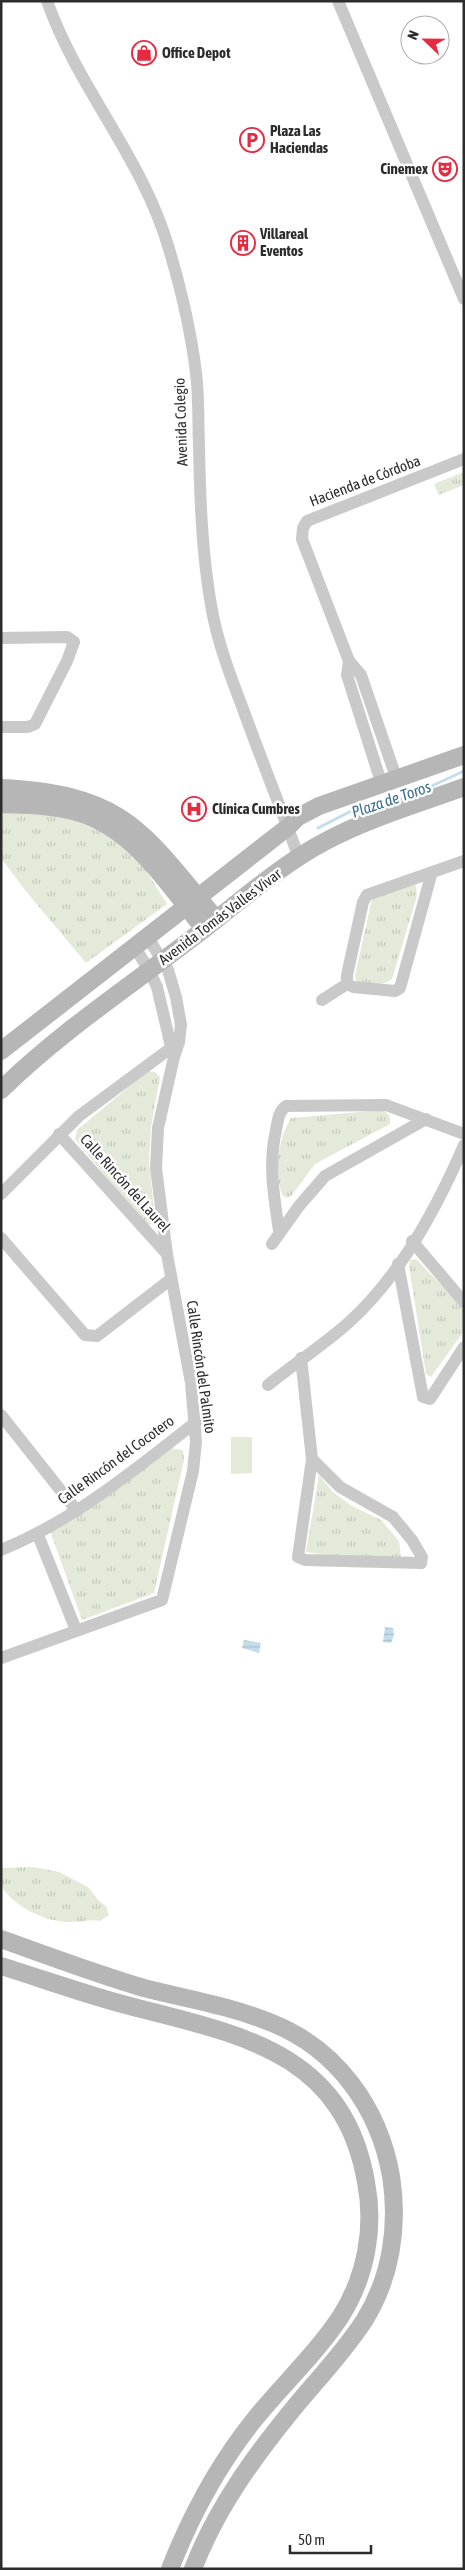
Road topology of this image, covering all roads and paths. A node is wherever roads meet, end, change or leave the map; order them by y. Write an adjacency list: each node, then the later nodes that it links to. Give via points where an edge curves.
1 (47, 1): 12 (street, Avenida Colegio, via 57,31 75,67 136,166 154,203 169,248 197,375 203,531 214,620 226,663)
2 (338, 1): 3 (street)
3 (464, 298)
4 (464, 460): 8 (street, Hacienda de Córdoba, via 305,524 302,538 348,661 361,675)
5 (1, 638): 6 (street, via 67,637 74,642 34,724)
6 (1, 727)
7 (464, 755): 8 (street, Avenida Tomás Valles Vivar)
8 (389, 782): 12 (street, Avenida Tomás Valles Vivar, via 320,806 298,817)
9 (464, 787): 13 (street, Avenida Tomás Valles Vivar, via 345,832)
10 (1, 788): 16 (street, via 55,792 110,810 144,834)
11 (1, 804): 16 (street, via 79,812 108,826)
12 (288, 828): 13 (street, Avenida Colegio); 16 (street, Avenida Tomás Valles Vivar)
13 (299, 858): 17 (street, Avenida Tomás Valles Vivar)
14 (464, 861): 15 (street)
15 (432, 872): 20 (street, via 370,893 364,898); 20 (street, via 400,988 395,991)
16 (192, 902): 17 (street); 18 (street, Avenida Tomás Valles Vivar)
17 (210, 924): 19 (street, Avenida Tomás Valles Vivar)
18 (140, 941): 19 (street); 25 (street, Avenida Tomás Valles Vivar)
19 (156, 965): 21 (street, Calle Rincón del Palmito); 23 (street, Calle Rincón del Palmito); 26 (street, Avenida Tomás Valles Vivar)
20 (347, 984): 22 (street)
21 (176, 997): 23 (street); 24 (street, Calle Rincón del Palmito, via 181,1025)
22 (322, 1000)
23 (162, 1002): 24 (street, Calle Rincón del Palmito)
24 (174, 1049): 28 (street, via 104,1095); 36 (street, Calle Rincón del Palmito, via 156,1146)
25 (1, 1051)
26 (1, 1090)
27 (426, 1119): 29 (street); 32 (street, via 325,1176); 32 (street, via 374,1104 290,1105 283,1108 271,1154)
28 (59, 1134): 31 (street); 36 (street, Calle Rincón del Laurel)
29 (464, 1134)
30 (464, 1145): 34 (street, via 440,1197)
31 (1, 1194)
32 (280, 1231): 35 (street)
33 (1, 1238): 38 (street, via 89,1336 97,1336)
34 (412, 1241): 37 (street); 39 (street)
35 (272, 1244)
36 (167, 1254): 38 (street, Calle Rincón del Palmito)
37 (398, 1264): 40 (street, via 423,1397 430,1399); 41 (street, via 382,1288 346,1325)
38 (172, 1279): 44 (street, Calle Rincón del Palmito)
39 (464, 1302)
40 (464, 1347)
41 (301, 1358): 42 (street); 45 (street)
42 (268, 1385)
43 (1, 1415): 46 (street)
44 (196, 1422): 46 (street, Calle Rincón del Cocotero, via 107,1492); 49 (street, Calle Rincón del Palmito, via 193,1471 162,1600)
45 (312, 1459): 45 (street, via 298,1553 301,1559 421,1563 422,1557 412,1540 393,1517 344,1491)
46 (77, 1511): 47 (street, Calle Rincón del Cocotero)
47 (38, 1535): 48 (street, Calle Rincón del Cocotero); 49 (street)
48 (1, 1550)
49 (76, 1630): 50 (street, Calle Rincón del Palmito)
50 (1, 1658)
51 (1, 1939): 53 (street)
52 (1, 1966): 54 (street)
53 (112, 1978): 54 (street); 56 (street, via 250,2015 280,2027 315,2048 353,2084 369,2108 380,2132 394,2196 392,2248 378,2294 366,2318 247,2469 214,2522)
54 (102, 1999): 55 (street, via 236,2035 264,2045 293,2063 313,2080 342,2115 363,2164 368,2194 368,2245 349,2302 330,2331 236,2443 197,2507)
55 (170, 2569)
56 (193, 2569)

